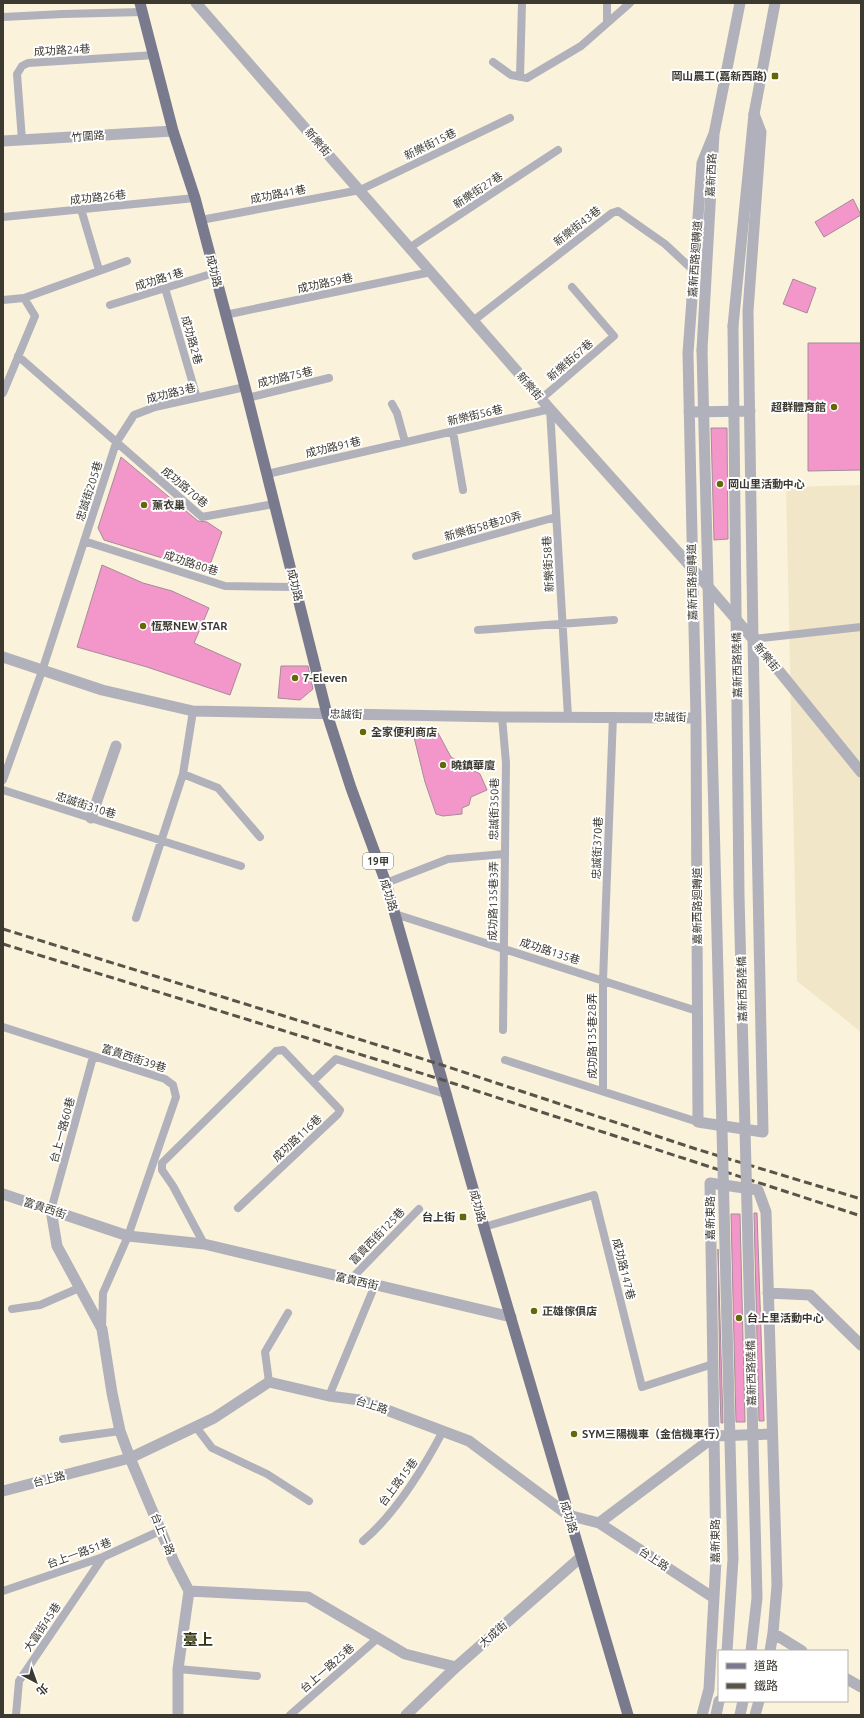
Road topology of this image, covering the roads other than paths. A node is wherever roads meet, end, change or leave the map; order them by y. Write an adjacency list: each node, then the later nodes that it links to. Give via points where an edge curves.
1 (196, 3): 20 (street, 新樂街)
2 (522, 3): 12 (lane)
3 (607, 3): 9 (lane)
4 (630, 3): 9 (lane)
5 (740, 3): 16 (street, 嘉新西路)
6 (775, 3): 13 (street)
7 (142, 7): 8 (lane); 10 (main road, 成功路 / 19甲)
8 (3, 17)
9 (608, 23): 12 (lane, via 568,54 527,78)
10 (155, 55): 15 (main road, 成功路 / 19甲); 17 (lane, 成功路24巷, via 28,63 22,66 17,74)
11 (493, 62): 12 (lane, via 511,75)
12 (520, 77)
13 (754, 114): 47 (street, via 761,132 748,311); 137 (street, 嘉新西路陸橋, bridge, via 733,326 739,895 757,1598)
14 (510, 118): 20 (lane, 新樂街15巷)
15 (173, 131): 17 (street, 竹圍路); 21 (main road, 成功路 / 19甲)
16 (714, 134): 28 (street, 嘉新西路迴轉道, via 702,163); 38 (street, 嘉新西路)
17 (22, 140): 18 (street, 竹圍路)
18 (3, 141)
19 (558, 150): 25 (lane, 新樂街27巷)
20 (360, 190): 24 (lane, 成功路41巷); 25 (street, 新樂街)
21 (195, 198): 22 (lane, 成功路26巷); 24 (main road, 成功路 / 19甲)
22 (81, 209): 23 (lane, 成功路26巷); 27 (lane)
23 (3, 217)
24 (201, 220): 30 (main road, 成功路 / 19甲)
25 (410, 248): 29 (street, 新樂街)
26 (127, 260): 27 (lane)
27 (99, 270): 33 (lane)
28 (694, 271): 37 (lane, 新樂街43巷, via 665,244 618,211 612,213); 48 (street, 嘉新西路迴轉道, via 688,353)
29 (431, 272): 36 (lane, 成功路59巷); 37 (street, 新樂街)
30 (214, 273): 32 (lane, 成功路1巷); 36 (main road, 成功路 / 19甲)
31 (572, 287): 44 (lane, 新樂街67巷, via 614,336)
32 (165, 288): 35 (lane, 成功路1巷); 43 (lane, 成功路2巷)
33 (24, 298): 34 (lane); 39 (lane, via 35,316)
34 (3, 300)
35 (110, 306)
36 (225, 315): 41 (main road, 成功路 / 19甲)
37 (473, 321): 44 (street, 新樂街)
38 (702, 350): 136 (street, 嘉新西路陸橋, bridge, via 732,1559)
39 (18, 356): 42 (lane); 50 (lane)
40 (328, 378): 41 (lane, 成功路75巷)
41 (246, 392): 43 (lane, 成功路3巷); 52 (main road, 成功路 / 19甲)
42 (3, 393)
43 (197, 398): 50 (lane, 成功路3巷, via 155,407 134,415)
44 (541, 399): 46 (street, 新樂街)
45 (392, 404): 51 (lane, via 398,413)
46 (550, 410): 49 (lane, 新樂街56巷); 55 (lane, 新樂街58巷); 58 (street, 新樂街)
47 (750, 411): 48 (street); 64 (street)
48 (689, 412): 58 (street, 嘉新西路迴轉道)
49 (452, 432): 51 (lane, 新樂街56巷); 53 (lane)
50 (116, 442): 54 (lane, 成功路70巷, via 202,517); 56 (lane, 忠誠街205巷)
51 (405, 442): 52 (lane, 成功路91巷)
52 (267, 474): 54 (main road, 成功路 / 19甲)
53 (463, 490)
54 (274, 504): 59 (main road, 成功路 / 19甲)
55 (556, 517): 57 (lane, 新樂街58巷20弄); 61 (lane, 新樂街58巷)
56 (84, 541): 59 (lane, 成功路80巷, via 225,586); 66 (lane, 忠誠街205巷)
57 (416, 556)
58 (692, 568): 64 (street, 新樂街); 72 (street, 嘉新西路迴轉道)
59 (295, 587): 68 (main road, 成功路 / 19甲)
60 (614, 620): 61 (lane)
61 (563, 624): 63 (lane); 71 (lane, 新樂街58巷)
62 (861, 627): 64 (lane)
63 (478, 630)
64 (753, 639): 74 (street, 新樂街); 96 (street, via 764,1132)
65 (3, 657): 66 (street, 忠誠街)
66 (42, 670): 67 (street, 忠誠街, via 102,690); 76 (lane, 忠誠街205巷)
67 (193, 711): 68 (street, 忠誠街); 75 (lane)
68 (327, 714): 70 (street, 忠誠街); 83 (main road, 成功路 / 19甲, via 350,788)
69 (613, 716): 71 (street, 忠誠街); 72 (street, 忠誠街); 87 (lane, 忠誠街370巷)
70 (502, 717): 71 (street, 忠誠街); 81 (lane, 忠誠街350巷, via 506,764)
71 (568, 718)
72 (696, 718): 88 (street, 嘉新西路迴轉道)
73 (116, 746): 78 (street)
74 (861, 772)
75 (183, 774): 79 (lane, via 218,788); 80 (lane)
76 (3, 780)
77 (3, 790): 78 (lane, 忠誠街310巷)
78 (91, 818): 80 (lane, 忠誠街310巷)
79 (260, 837)
80 (162, 841): 82 (lane, 忠誠街310巷); 85 (lane)
81 (504, 854): 83 (lane, via 448,859); 86 (lane, 成功路135巷3弄)
82 (241, 866)
83 (386, 883): 84 (main road, 成功路 / 19甲)
84 (395, 914): 86 (lane, 成功路135巷); 95 (main road, 成功路 / 19甲)
85 (136, 918)
86 (503, 948): 87 (lane, 成功路135巷); 90 (lane, 成功路135巷3弄)
87 (604, 981): 88 (lane, 成功路135巷); 94 (lane, 成功路135巷28弄)
88 (697, 1011): 96 (street, 嘉新西路迴轉道)
89 (3, 1027): 91 (lane, 富貴西街39巷)
90 (503, 1030)
91 (93, 1057): 100 (lane, 台上一路60巷); 102 (lane, 富貴西街39巷, via 165,1079 173,1084 176,1097)
92 (505, 1060): 94 (lane, 成功路135巷28弄)
93 (313, 1081): 95 (lane, via 336,1058); 98 (lane, 成功路116巷, via 340,1110 338,1114); 103 (lane, via 282,1050 276,1051 162,1163 162,1170)
94 (603, 1091): 96 (lane, 成功路135巷28弄)
95 (448, 1096): 101 (main road, 成功路 / 19甲)
96 (698, 1122)
97 (3, 1194): 100 (street, 富貴西街)
98 (238, 1208)
99 (419, 1209): 104 (lane, 富貴西街125巷)
100 (52, 1210): 102 (street, 富貴西街); 106 (street, 台上一路, via 57,1246)
101 (484, 1227): 110 (main road, 成功路 / 19甲); 113 (lane, 成功路147巷, via 594,1195 642,1387)
102 (128, 1236): 103 (street, 富貴西街); 111 (lane, 富貴西街39巷, via 102,1293)
103 (204, 1244): 104 (street, 富貴西街)
104 (351, 1279): 105 (street, 富貴西街)
105 (375, 1285): 110 (street, 富貴西街); 115 (lane)
106 (79, 1288): 108 (lane, via 40,1305); 111 (street, 台上一路)
107 (768, 1293): 112 (street, via 810,1295); 113 (street, 嘉新東路, via 766,1212 758,1190 710,1183); 119 (street, 嘉新東路)
108 (12, 1309)
109 (288, 1313): 114 (lane, via 265,1352)
110 (511, 1317): 125 (main road, 成功路 / 19甲)
111 (102, 1329): 117 (street, 台上一路)
112 (861, 1345)
113 (713, 1364): 120 (street, 嘉新東路)
114 (269, 1382): 115 (street, 台上路); 116 (street, 台上路)
115 (329, 1396): 118 (street, 台上路, via 360,1400)
116 (196, 1428): 122 (street, 台上路); 124 (lane, via 212,1448 267,1474)
117 (120, 1431): 121 (lane); 122 (street, 台上一路)
118 (443, 1431): 125 (street, 台上路, via 469,1441); 128 (lane, 台上路15巷, via 425,1465 389,1514)
119 (772, 1434): 120 (street); 134 (street, 嘉新東路, via 777,1585)
120 (715, 1436): 126 (street); 133 (street, 嘉新東路)
121 (63, 1439)
122 (130, 1458): 123 (street, 台上路); 127 (street, 台上一路)
123 (3, 1491)
124 (309, 1501)
125 (568, 1515): 126 (street, 台上路); 130 (main road, 成功路 / 19甲)
126 (599, 1523): 133 (street, 台上路)
127 (162, 1530): 129 (lane, 台上一路51巷); 131 (street, 台上一路, via 174,1562)
128 (364, 1541)
129 (103, 1557): 132 (lane, 台上一路51巷); 148 (lane, 大富街45巷, via 19,1681)
130 (581, 1557): 140 (street, 大成街); 152 (main road, 成功路 / 19甲)
131 (190, 1591): 135 (street, via 308,1597); 141 (street)
132 (3, 1592)
133 (714, 1598): 153 (street, 嘉新東路, via 709,1689)
134 (773, 1633): 138 (street, 嘉新東路); 139 (street)
135 (378, 1638): 140 (street, via 405,1654); 150 (lane, 台上一路25巷)
136 (726, 1650)
137 (751, 1650)
138 (770, 1650)
139 (800, 1650)
140 (456, 1667): 151 (street, 大成街)
141 (178, 1669): 142 (lane); 149 (street)
142 (257, 1676)
143 (848, 1680): 144 (street)
144 (861, 1687)
145 (719, 1702): 154 (street)
146 (743, 1702): 155 (street)
147 (760, 1702): 156 (street)
148 (16, 1715)
149 (178, 1715)
150 (290, 1715)
151 (406, 1715)
152 (628, 1715)
153 (702, 1715)
154 (716, 1715)
155 (740, 1715)
156 (755, 1715)

